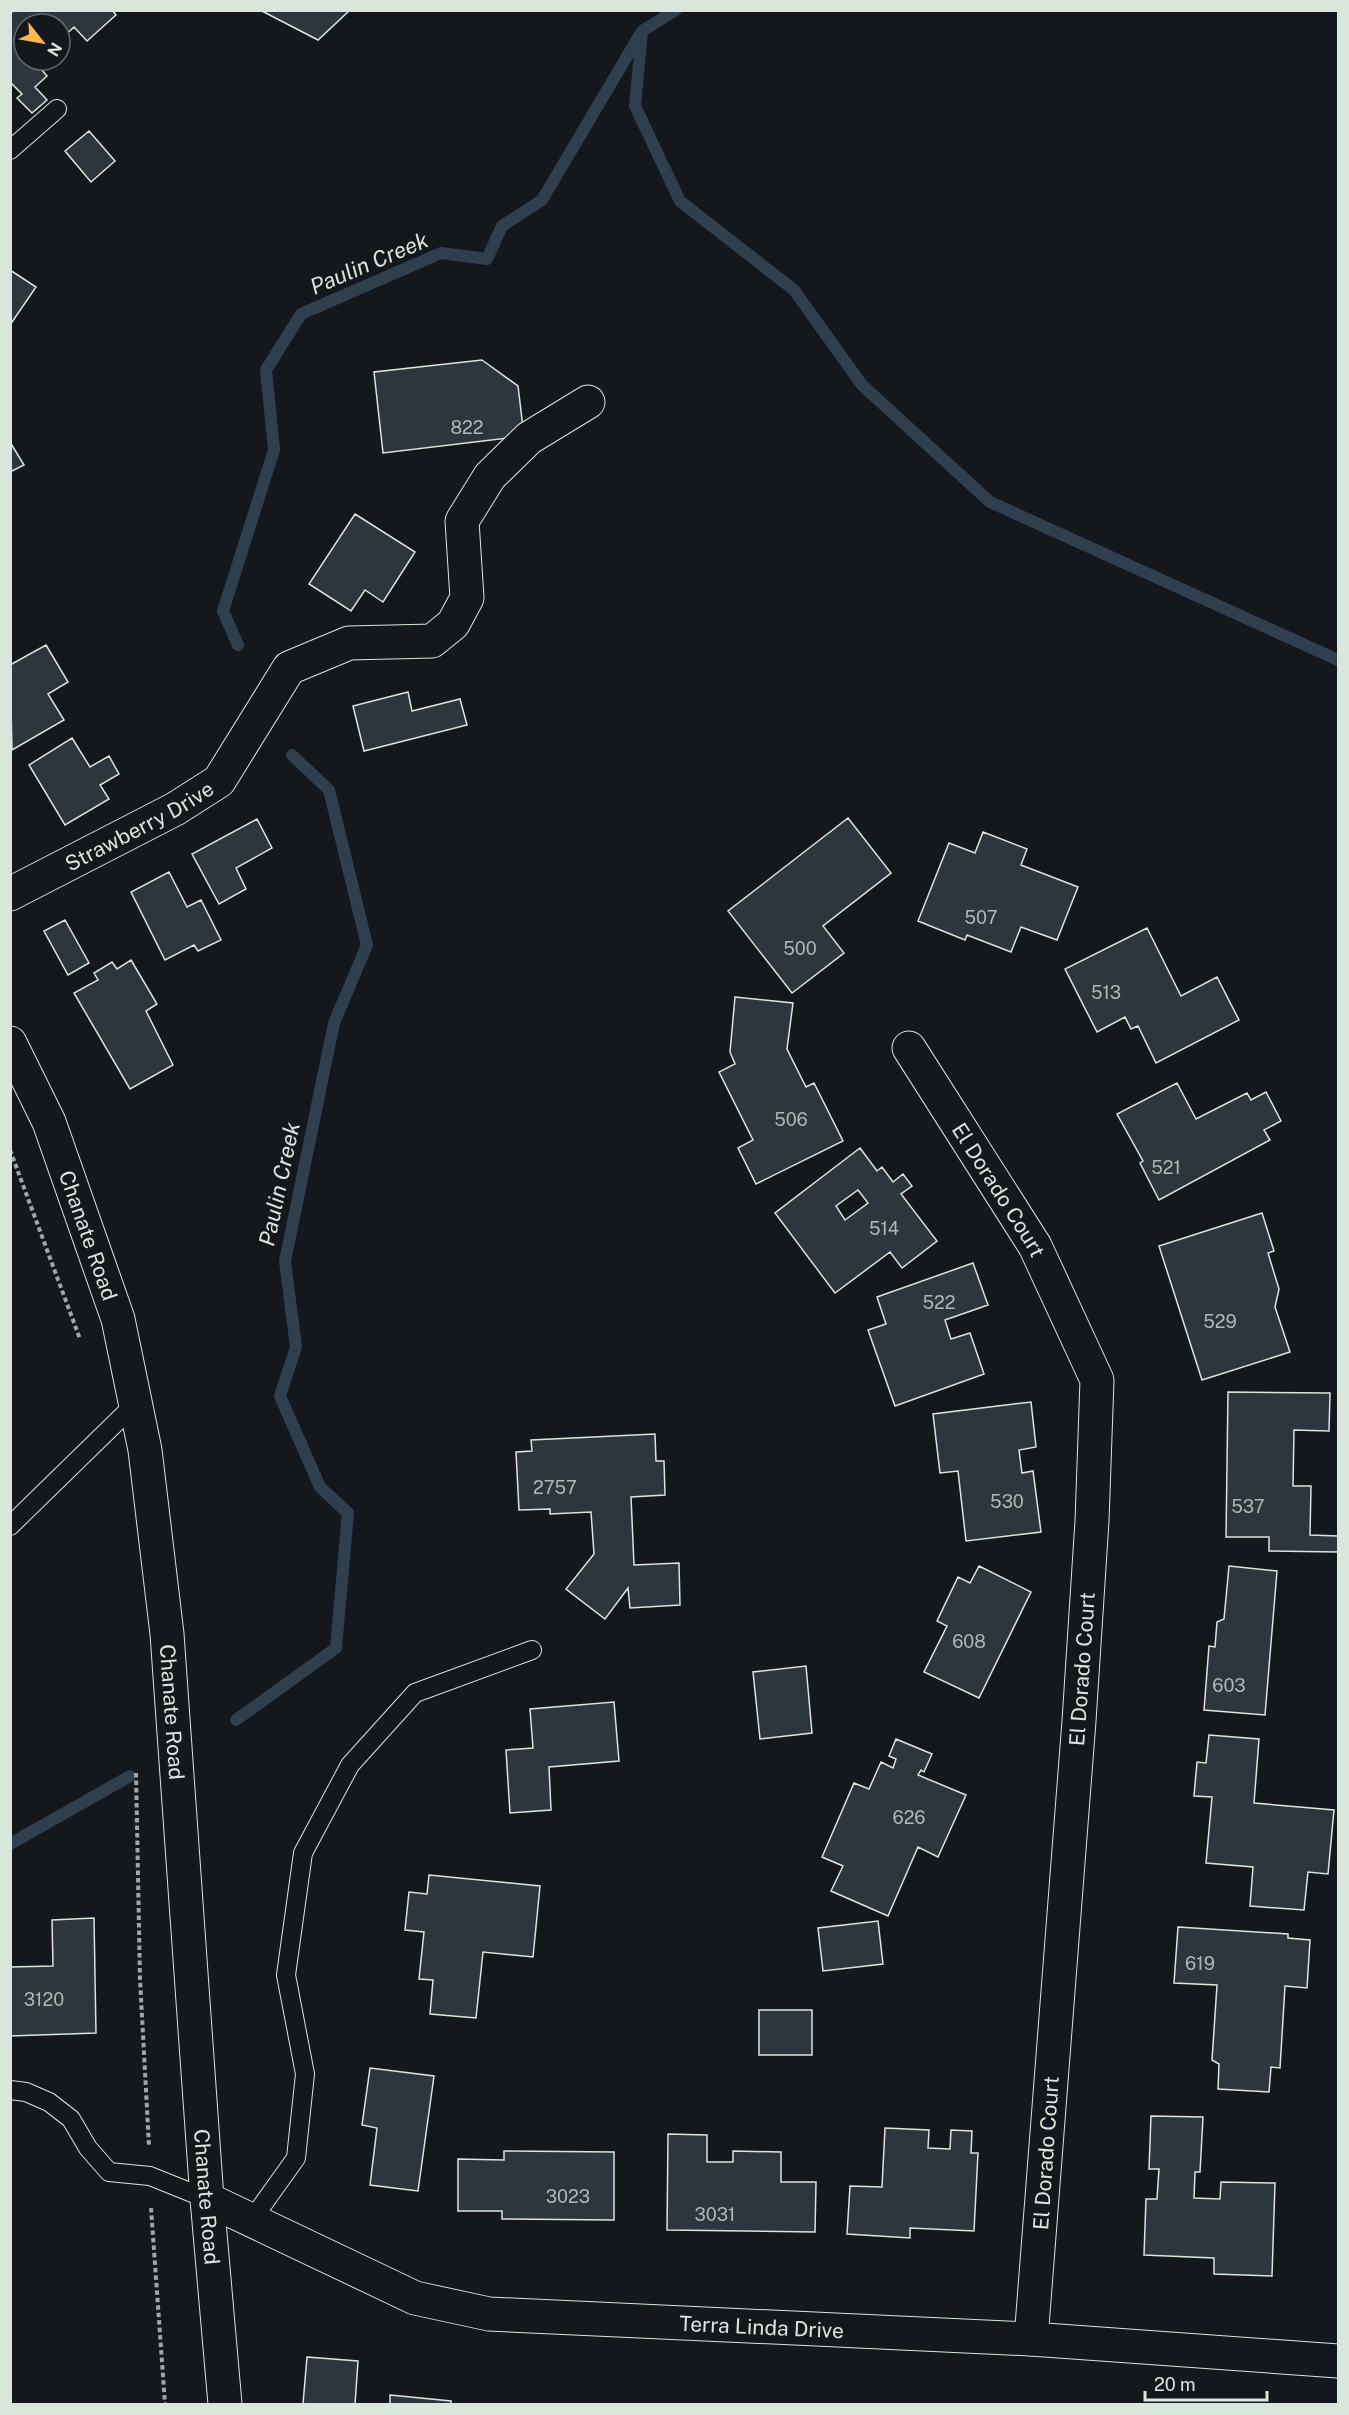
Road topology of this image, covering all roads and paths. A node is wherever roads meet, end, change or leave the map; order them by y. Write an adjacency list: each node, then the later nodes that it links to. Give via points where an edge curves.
1 (57, 109): 2 (lane)
2 (10, 150)
3 (588, 402): 4 (street, Strawberry Drive, via 529,438 490,476 462,521 467,598 453,624 432,642 349,643 289,668 219,781 175,809)
4 (10, 894)
5 (10, 1043): 9 (street, Chanate Road, via 49,1122 118,1319)
6 (909, 1048): 17 (street, El Dorado Court, via 1035,1246 1097,1380 1079,1721)
7 (10, 1150): 8 (path)
8 (82, 1347)
9 (136, 1403): 10 (lane); 15 (street, Chanate Road, via 168,1634)
10 (10, 1526)
11 (532, 1650): 16 (lane, via 415,1693 350,1765 303,1853 286,1975 305,2074 296,2158)
12 (136, 1769): 14 (path, via 140,1979)
13 (10, 2090): 14 (lane, via 49,2102 71,2119 88,2148 109,2172)
14 (150, 2176): 15 (lane); 19 (path)
15 (207, 2199): 16 (street, Terra Linda Drive); 20 (street, Chanate Road)
16 (251, 2221): 17 (street, Terra Linda Drive, via 415,2298 489,2314)
17 (1032, 2339): 18 (street, Terra Linda Drive)
18 (1338, 2361)
19 (165, 2404)
20 (225, 2404)

